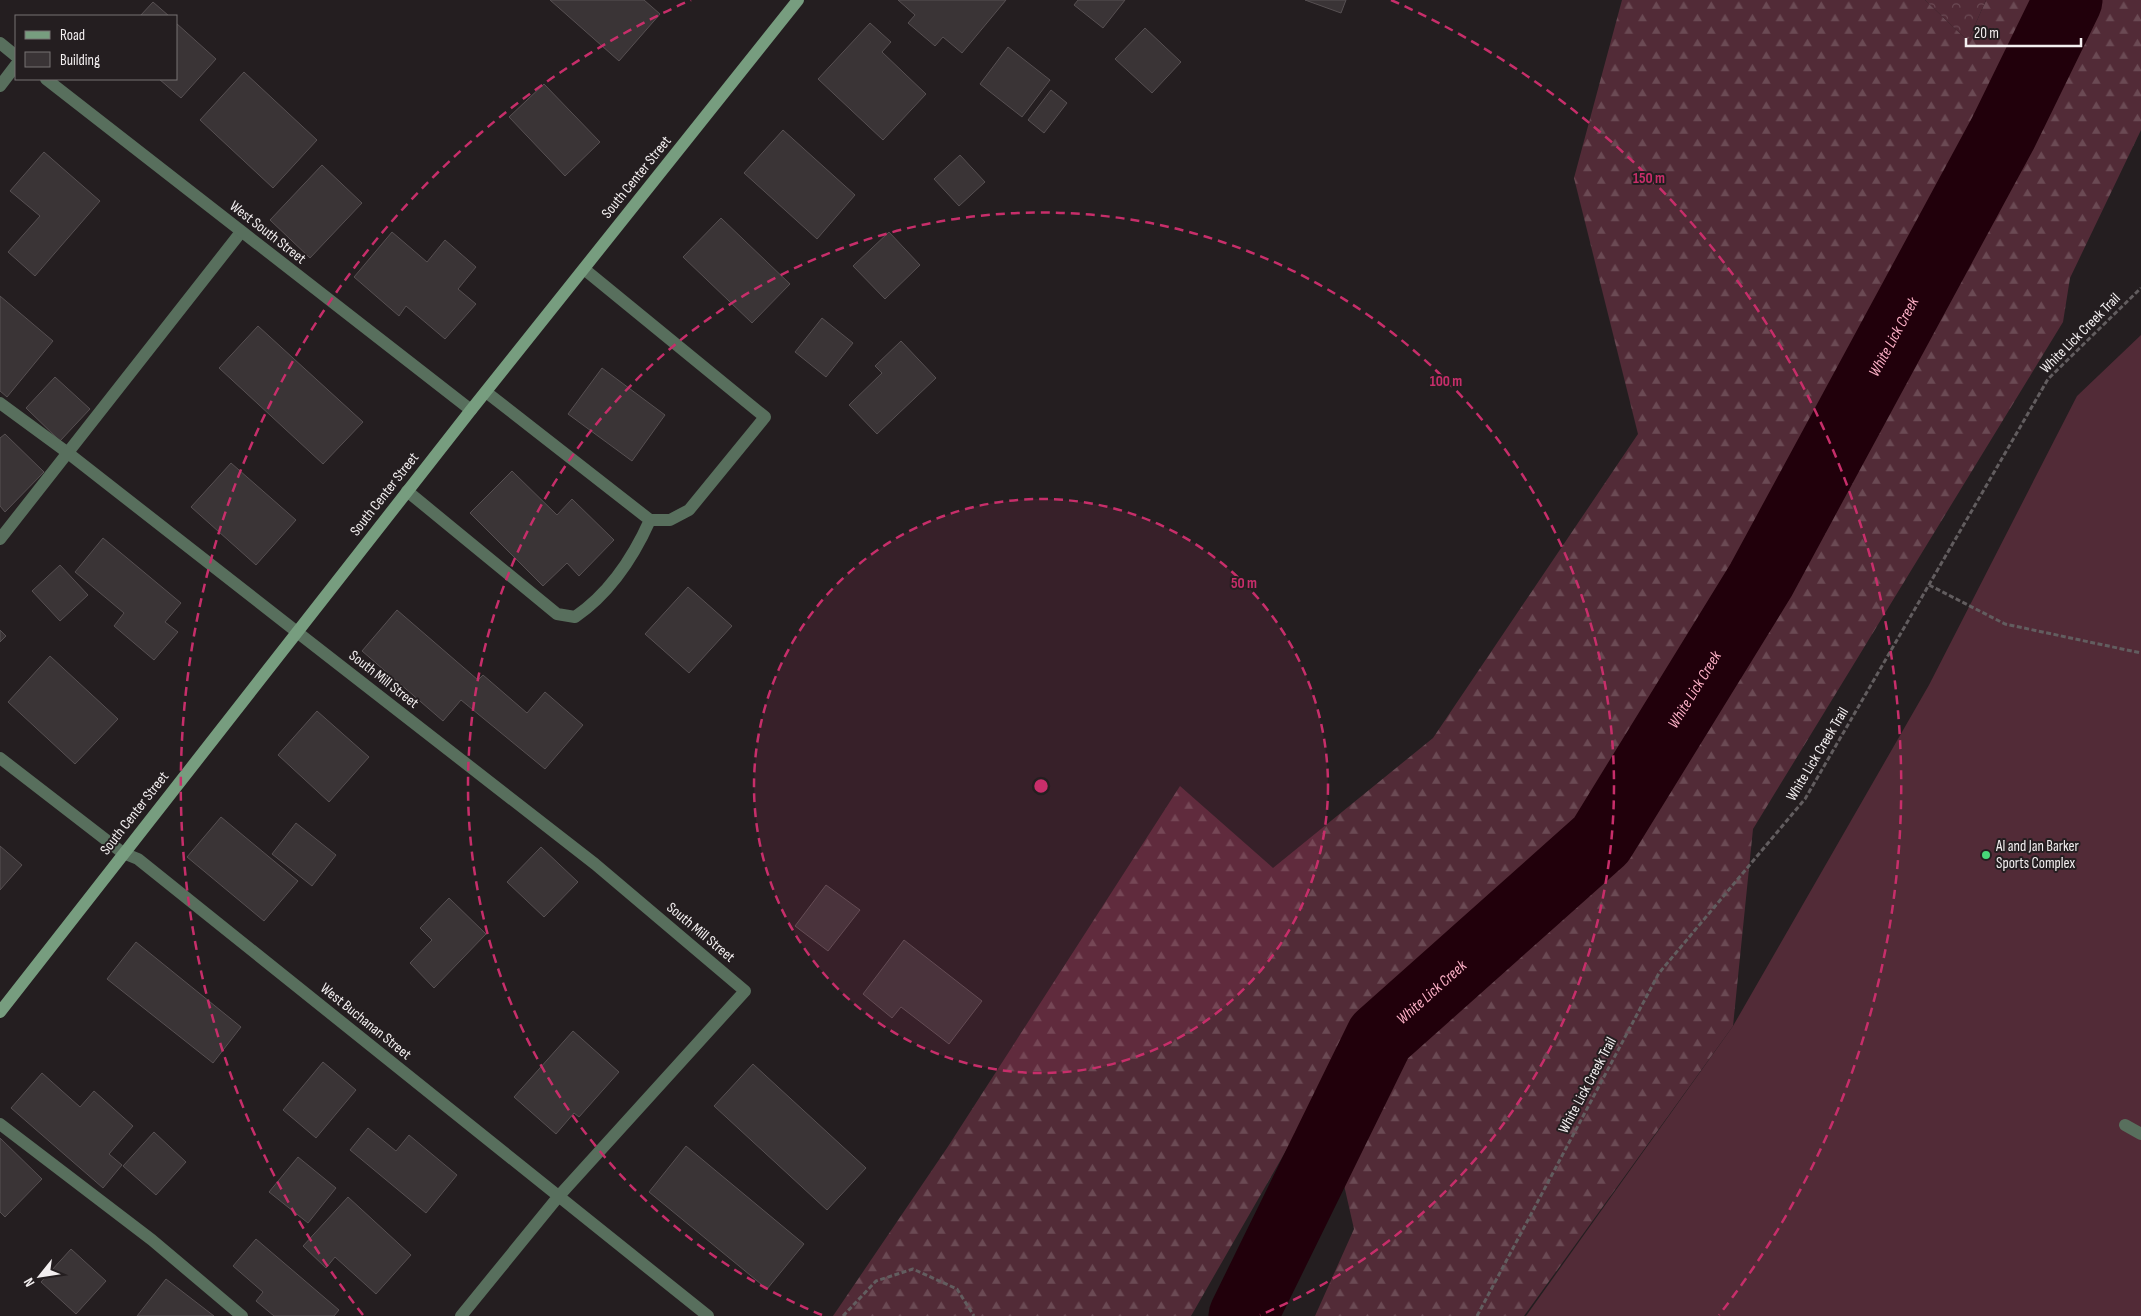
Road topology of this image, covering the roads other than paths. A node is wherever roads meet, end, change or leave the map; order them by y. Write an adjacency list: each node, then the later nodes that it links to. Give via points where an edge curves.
1 (798, 0): 8 (main road, South Center Street)
2 (0, 43): 3 (street)
3 (15, 55)
4 (15, 66): 6 (street)
5 (47, 80): 7 (street, West South Street)
6 (0, 86)
7 (241, 232): 11 (street, West South Street); 12 (street)
8 (584, 269): 9 (main road, South Center Street); 14 (street, via 765,417 689,510 670,520)
9 (486, 392): 11 (main road, South Center Street); 14 (street)
10 (0, 403): 12 (street)
11 (471, 410): 13 (main road, South Center Street)
12 (68, 453): 15 (street); 16 (street)
13 (408, 491): 14 (street, via 557,614 575,617 595,603 635,553); 16 (main road, South Center Street)
14 (650, 520)
15 (0, 539)
16 (297, 632): 18 (main road, South Center Street); 23 (street, South Mill Street, via 595,864 745,991)
17 (0, 758): 18 (street, West Buchanan Street)
18 (123, 853): 19 (main road, South Center Street); 23 (street, West Buchanan Street, via 138,859)
19 (0, 1012)
20 (0, 1124): 24 (street, via 152,1240)
21 (2125, 1125): 22 (street)
22 (2141, 1134)
23 (558, 1197): 25 (street, South Mill Street); 26 (street, West Buchanan Street)
24 (242, 1316)
25 (461, 1316)
26 (708, 1316)

